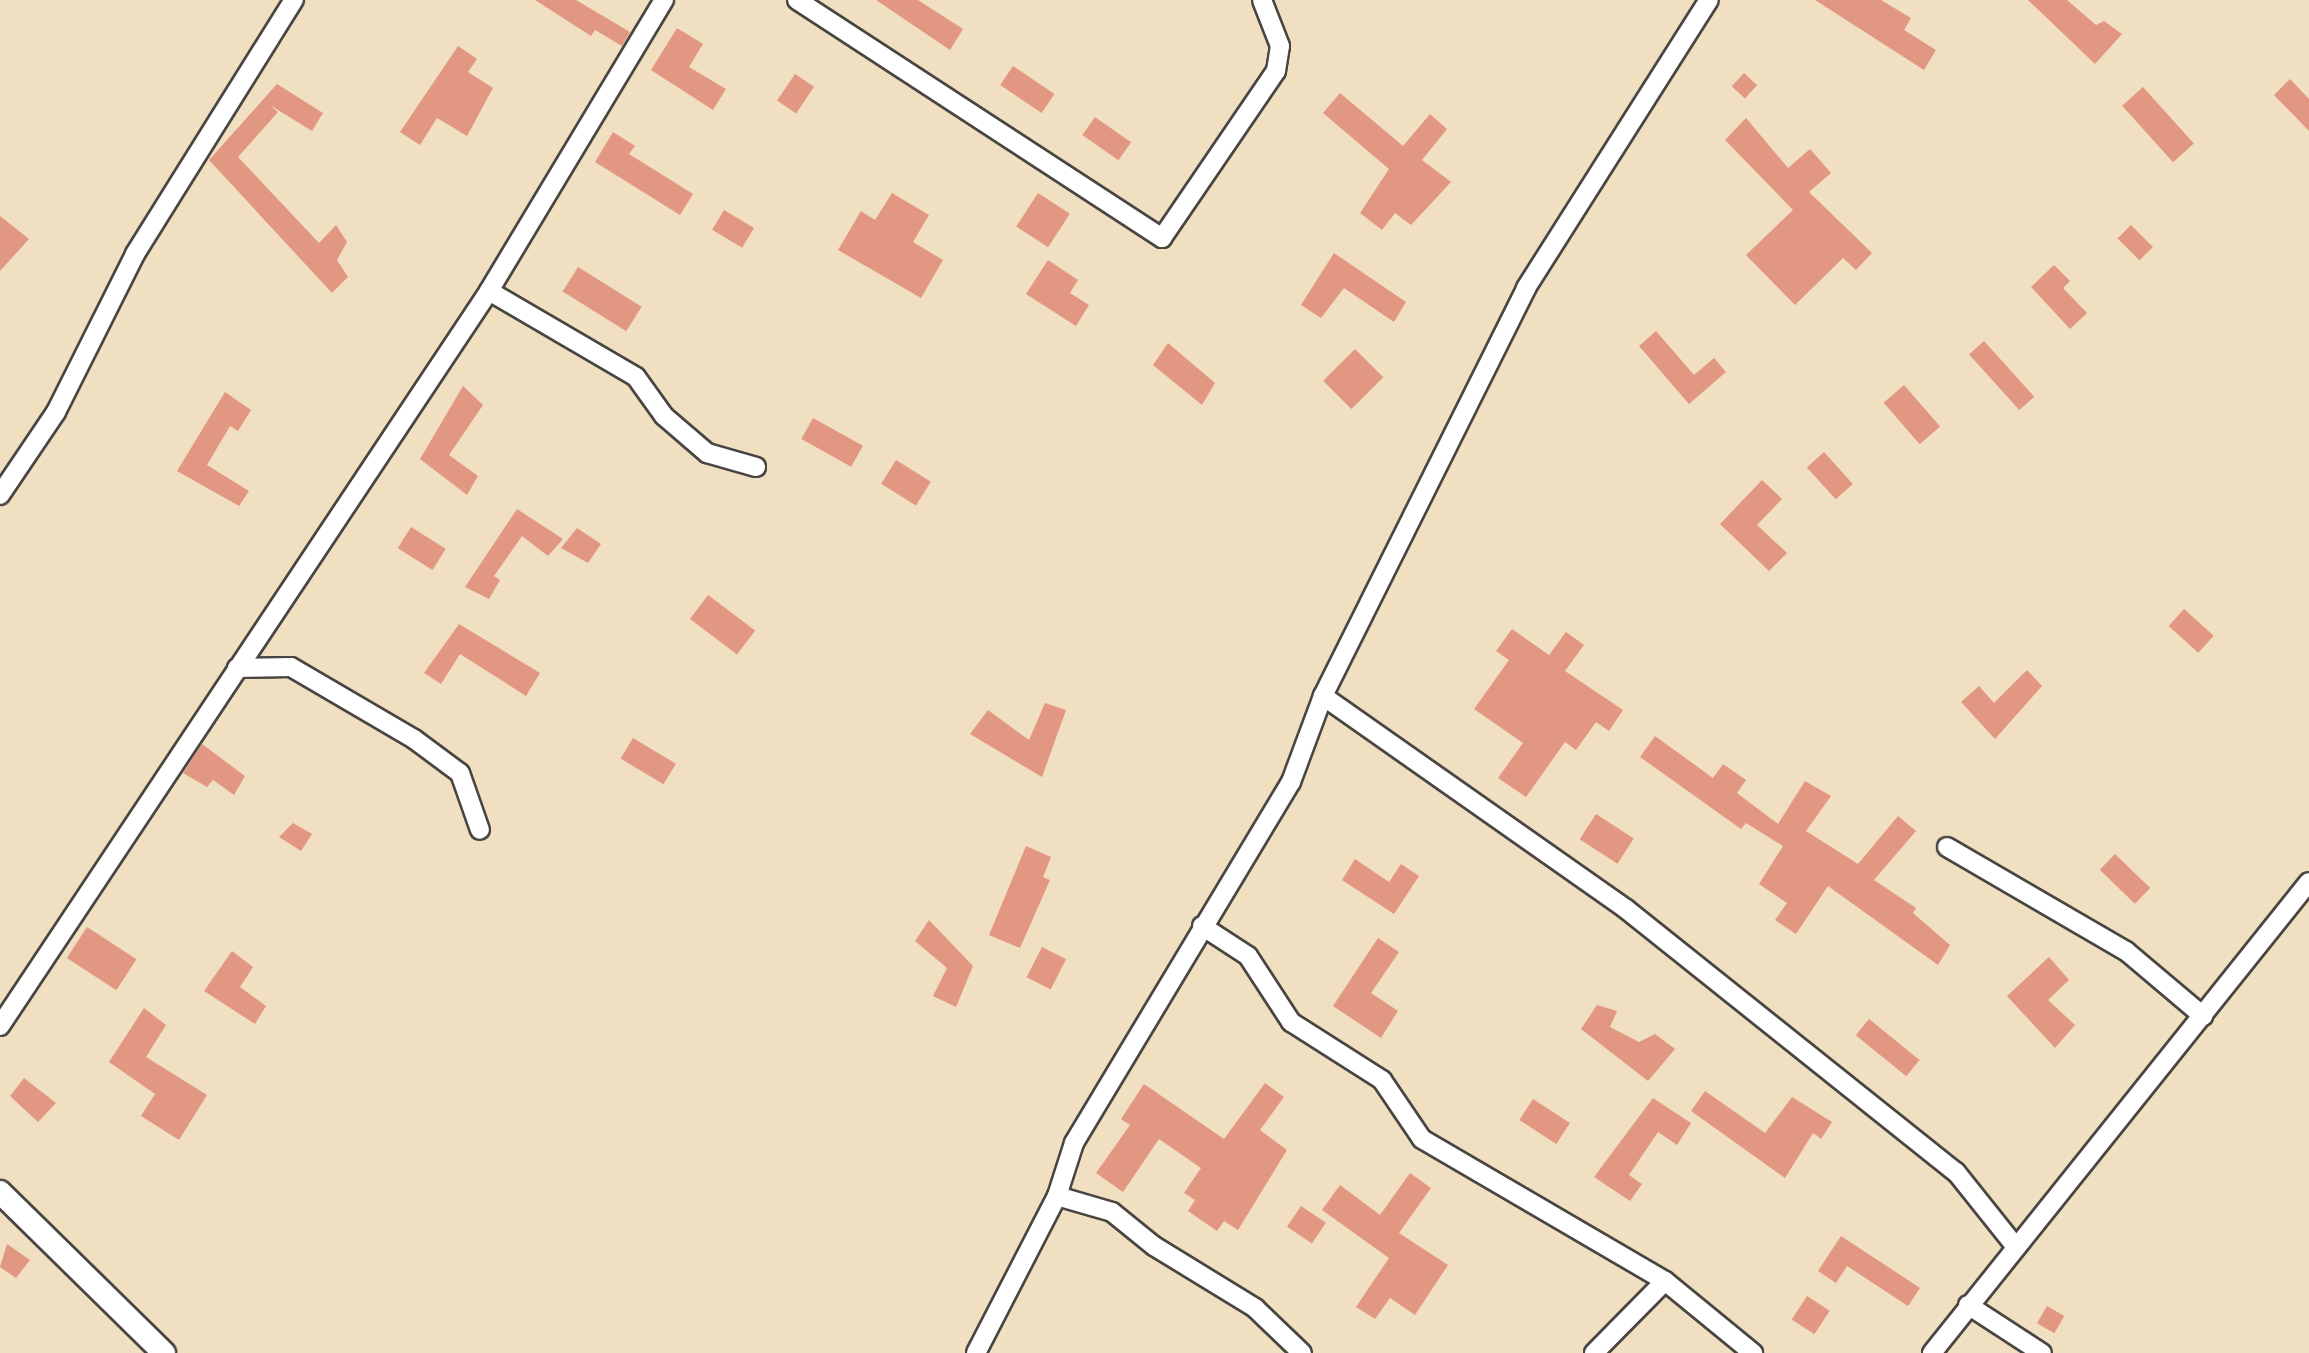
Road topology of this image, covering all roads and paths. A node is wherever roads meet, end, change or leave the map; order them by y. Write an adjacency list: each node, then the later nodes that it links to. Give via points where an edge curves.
1 (294, 0): 8 (street, via 134,254 56,412)
2 (664, 0): 6 (street)
3 (797, 0): 4 (street, via 1162,238 1276,71 1280,46)
4 (1262, 0)
5 (1709, 0): 10 (street, via 1526,288)
6 (489, 291): 7 (street, via 636,377 664,416 707,452); 9 (street)
7 (756, 467)
8 (0, 495)
9 (237, 668): 11 (street, via 291,667 414,739 460,773); 16 (street)
10 (1324, 696): 14 (street, via 1265,832); 19 (street, via 1626,909 1956,1172)
11 (480, 830)
12 (1947, 847): 15 (street, via 2126,951)
13 (2309, 882): 15 (street)
14 (1202, 926): 18 (street, via 1074,1143); 20 (street, via 1248,956 1291,1022 1382,1080 1422,1139)
15 (2203, 1016): 19 (street)
16 (0, 1026)
17 (0, 1192): 22 (street)
18 (1057, 1196): 23 (street); 24 (street, via 1112,1212 1256,1308)
19 (2015, 1246): 21 (street)
20 (1665, 1281): 25 (street); 26 (street)
21 (1968, 1304): 27 (street); 28 (street)
22 (164, 1353)
23 (976, 1353)
24 (1302, 1353)
25 (1594, 1353)
26 (1754, 1353)
27 (1932, 1353)
28 (2042, 1353)

